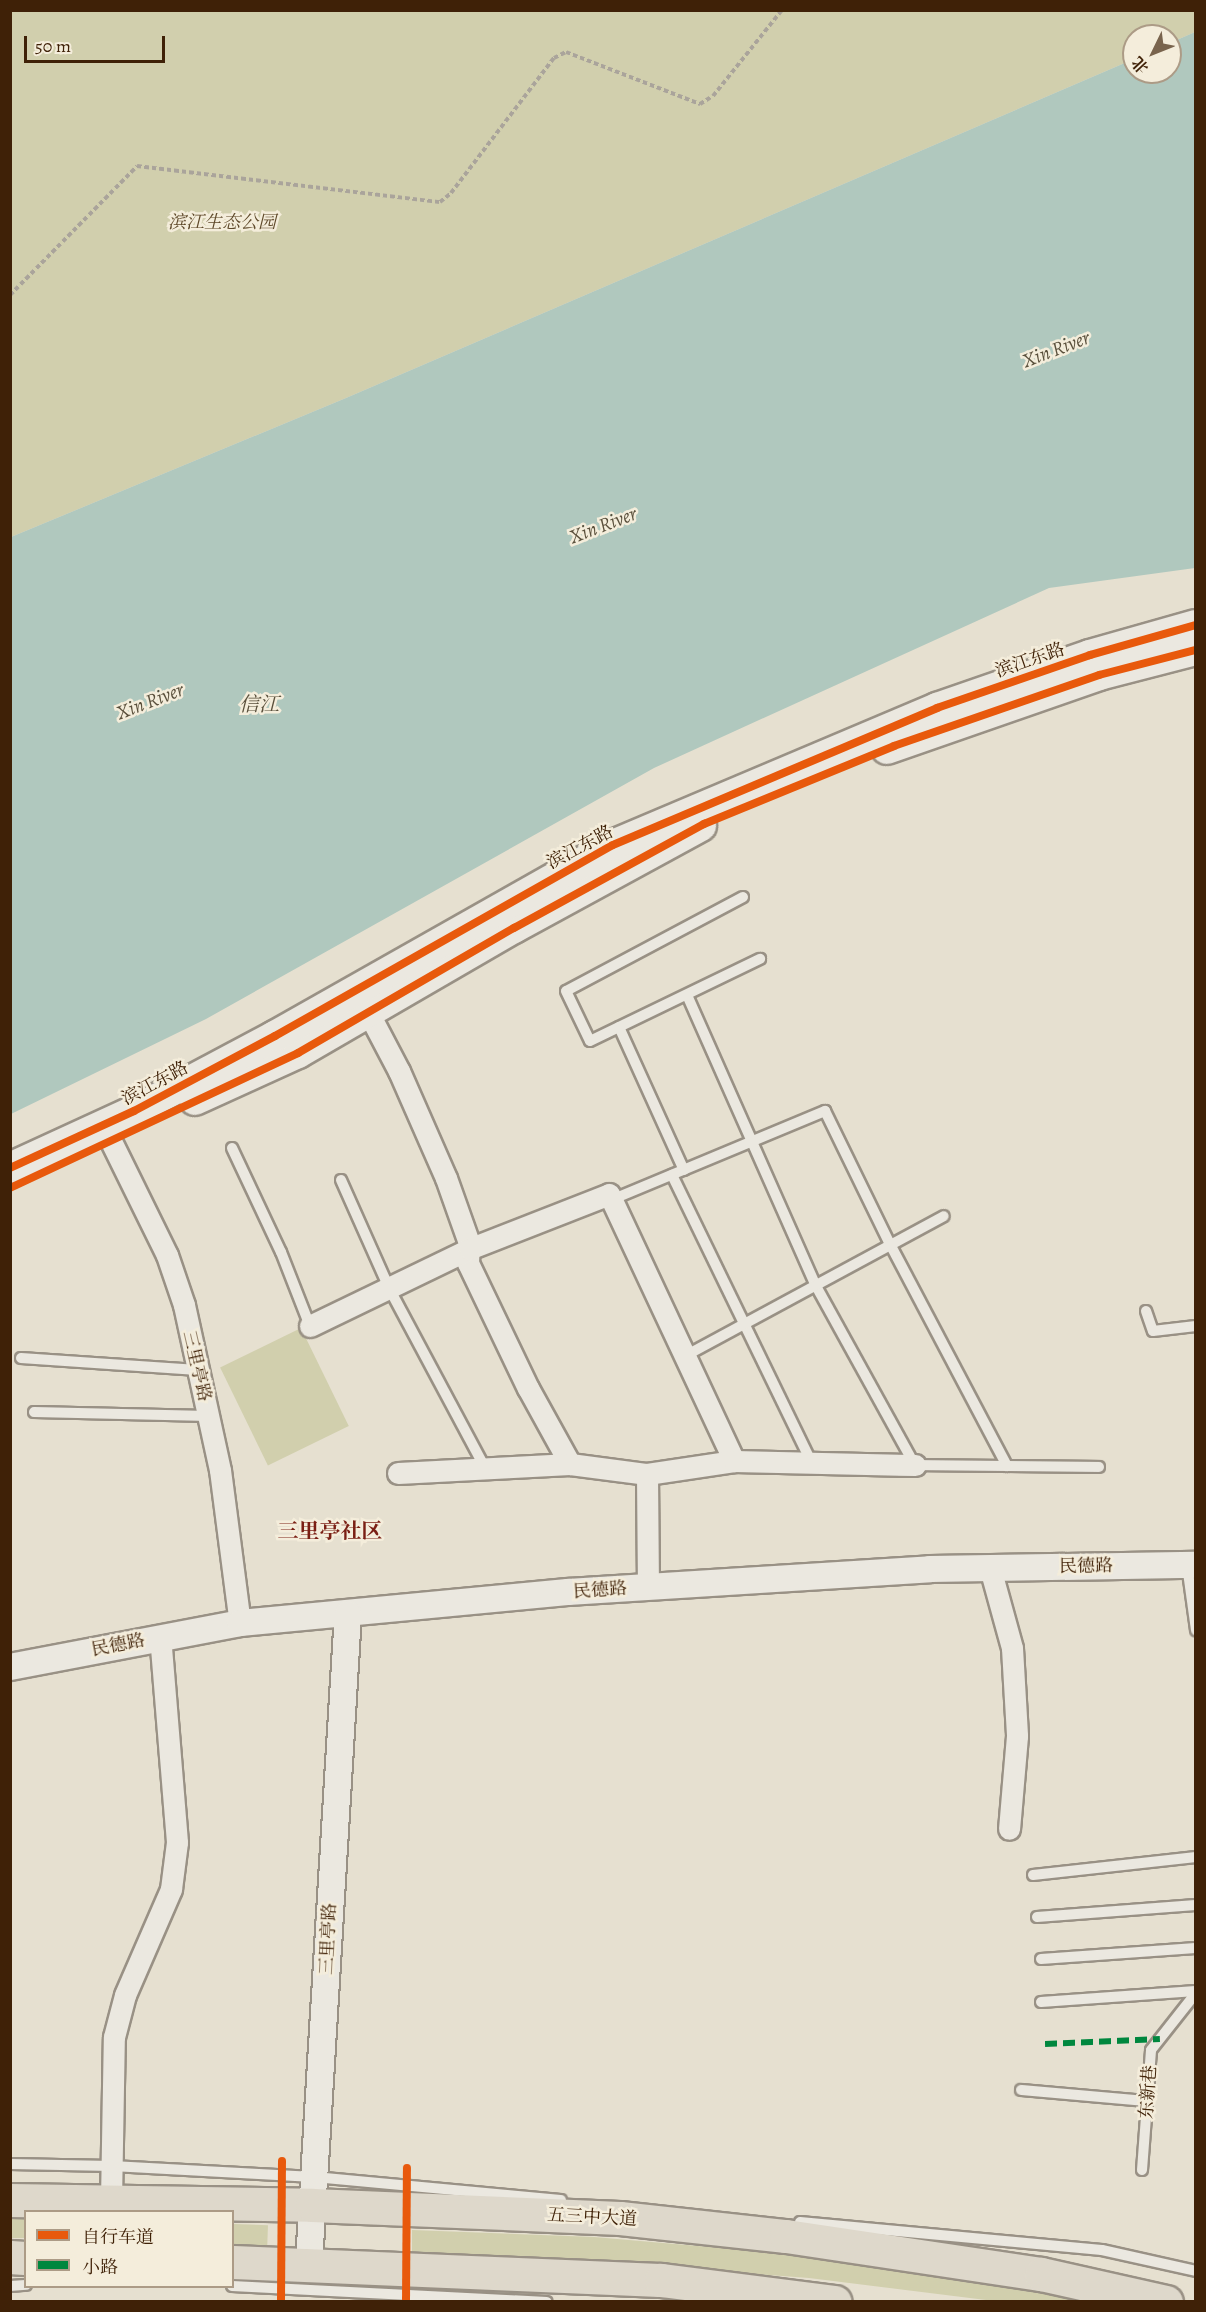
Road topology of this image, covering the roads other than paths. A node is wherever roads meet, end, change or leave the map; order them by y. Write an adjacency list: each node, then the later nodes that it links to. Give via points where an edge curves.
1 (1196, 625): 8 (main road, 滨江东路, via 1090,655 937,708 613,845)
2 (1196, 650): 6 (main road, 滨江东路, via 1099,675 894,746 705,824 514,927)
3 (743, 897): 7 (lane, via 566,991 590,1041)
4 (760, 959): 5 (lane)
5 (687, 995): 7 (lane); 9 (lane)
6 (368, 1012): 8 (main road, 滨江东路, via 298,1053); 19 (street, via 446,1178)
7 (619, 1028): 12 (lane)
8 (107, 1133): 11 (main road, 滨江东路); 15 (main road, 滨江东路); 28 (street, 三里亭路, via 167,1255 184,1305)
9 (752, 1142): 12 (lane); 18 (lane, via 825,1111); 20 (lane)
10 (232, 1148): 24 (lane, via 281,1252)
11 (10, 1168)
12 (684, 1170): 13 (lane)
13 (672, 1175): 16 (lane); 23 (lane)
14 (341, 1180): 21 (lane)
15 (10, 1188)
16 (611, 1200): 19 (street, via 609,1194); 26 (street)
17 (944, 1216): 18 (lane)
18 (890, 1244): 20 (lane); 35 (lane)
19 (469, 1249): 21 (street); 33 (street, via 468,1263 528,1388)
20 (816, 1286): 23 (lane); 34 (lane)
21 (389, 1288): 24 (street); 37 (lane)
22 (1146, 1311): 25 (lane, via 1153,1331)
23 (745, 1324): 26 (lane); 32 (lane)
24 (310, 1326)
25 (1196, 1326)
26 (685, 1356): 31 (street)
27 (21, 1358): 28 (lane)
28 (198, 1370): 30 (street, 三里亭路)
29 (34, 1412): 30 (lane)
30 (209, 1416): 44 (street, 三里亭路)
31 (734, 1461): 32 (street); 39 (street)
32 (813, 1463): 34 (street)
33 (570, 1464): 37 (street); 39 (street)
34 (915, 1466): 35 (lane)
35 (1007, 1466): 36 (lane)
36 (1100, 1467)
37 (485, 1468): 38 (street)
38 (398, 1473)
39 (647, 1474): 42 (street)
40 (1191, 1565): 41 (street, 民德路); 45 (lane)
41 (990, 1568): 42 (street, 民德路); 48 (street, via 1012,1648 1017,1736)
42 (648, 1587): 43 (street, 民德路)
43 (348, 1614): 44 (street, 民德路); 62 (street, 三里亭路)
44 (240, 1623): 46 (street, 民德路)
45 (1196, 1630)
46 (160, 1637): 47 (street, 民德路); 60 (street, via 177,1842 171,1889 125,1995 114,2037)
47 (10, 1667)
48 (1009, 1829)
49 (1196, 1857): 50 (lane)
50 (1033, 1875)
51 (1196, 1905): 52 (lane)
52 (1037, 1917)
53 (1196, 1948): 54 (lane)
54 (1041, 1959)
55 (1196, 1992): 56 (lane); 58 (lane, 东新巷, via 1151,2050)
56 (1041, 2001)
57 (1021, 2090): 58 (lane)
58 (1147, 2101): 61 (lane, 东新巷)
59 (10, 2164): 60 (lane)
60 (112, 2166): 62 (lane); 64 (street)
61 (1142, 2170)
62 (313, 2191): 64 (main road, 五三中大道); 65 (lane); 68 (street, 三里亭路); 73 (main road, 五三中大道, via 750,2232 1041,2274)
63 (10, 2200): 64 (main road, 五三中大道)
64 (111, 2201)
65 (572, 2201)
66 (784, 2221): 69 (lane, via 1102,2250)
67 (234, 2262): 68 (main road)
68 (309, 2264): 72 (main road, via 661,2280)
69 (1196, 2271)
70 (234, 2286): 71 (lane)
71 (546, 2301)
72 (835, 2301)
73 (1166, 2301)

